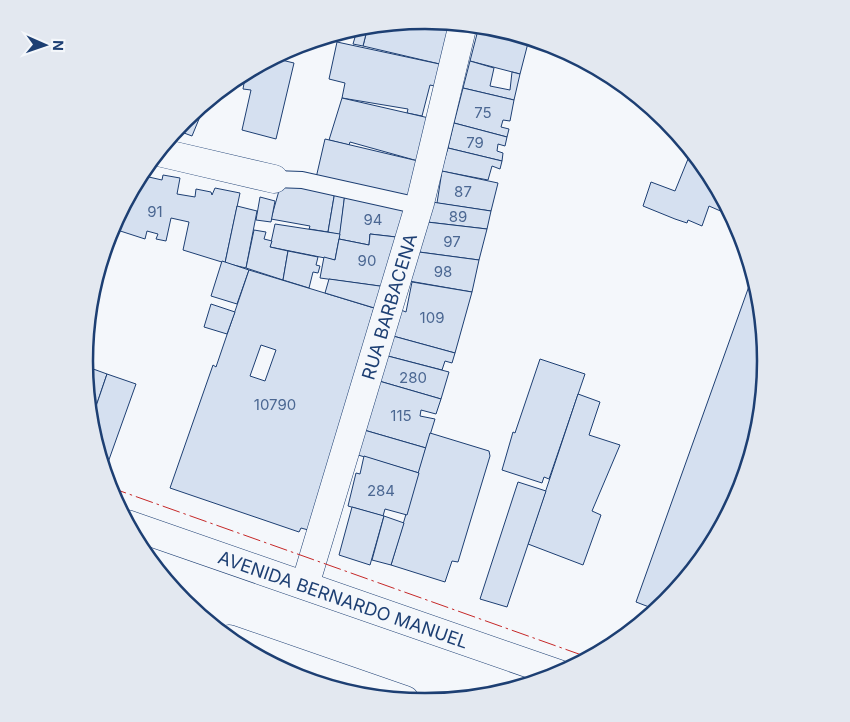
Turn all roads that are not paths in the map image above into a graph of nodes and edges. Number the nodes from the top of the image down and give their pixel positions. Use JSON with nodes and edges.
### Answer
{"nodes":[{"id":1,"x":461,"y":31,"type":"edge"},
{"id":2,"x":165,"y":154,"type":"edge"},
{"id":3,"x":274,"y":178,"type":"joint"},
{"id":4,"x":418,"y":206,"type":"junction"},
{"id":5,"x":137,"y":528,"type":"edge"},
{"id":6,"x":305,"y":585,"type":"junction"},
{"id":7,"x":547,"y":670,"type":"edge"}],
"edges":[{"from":1,"to":4,"type":"street","name":"RUA BARBACENA"},
{"from":2,"to":3,"type":"street"},
{"from":3,"to":4,"type":"lane"},
{"from":4,"to":6,"type":"street","name":"RUA BARBACENA"},
{"from":5,"to":6,"type":"street","name":"AVENIDA BERNARDO MANUEL"},
{"from":6,"to":7,"type":"street","name":"AVENIDA BERNARDO MANUEL"}]}
